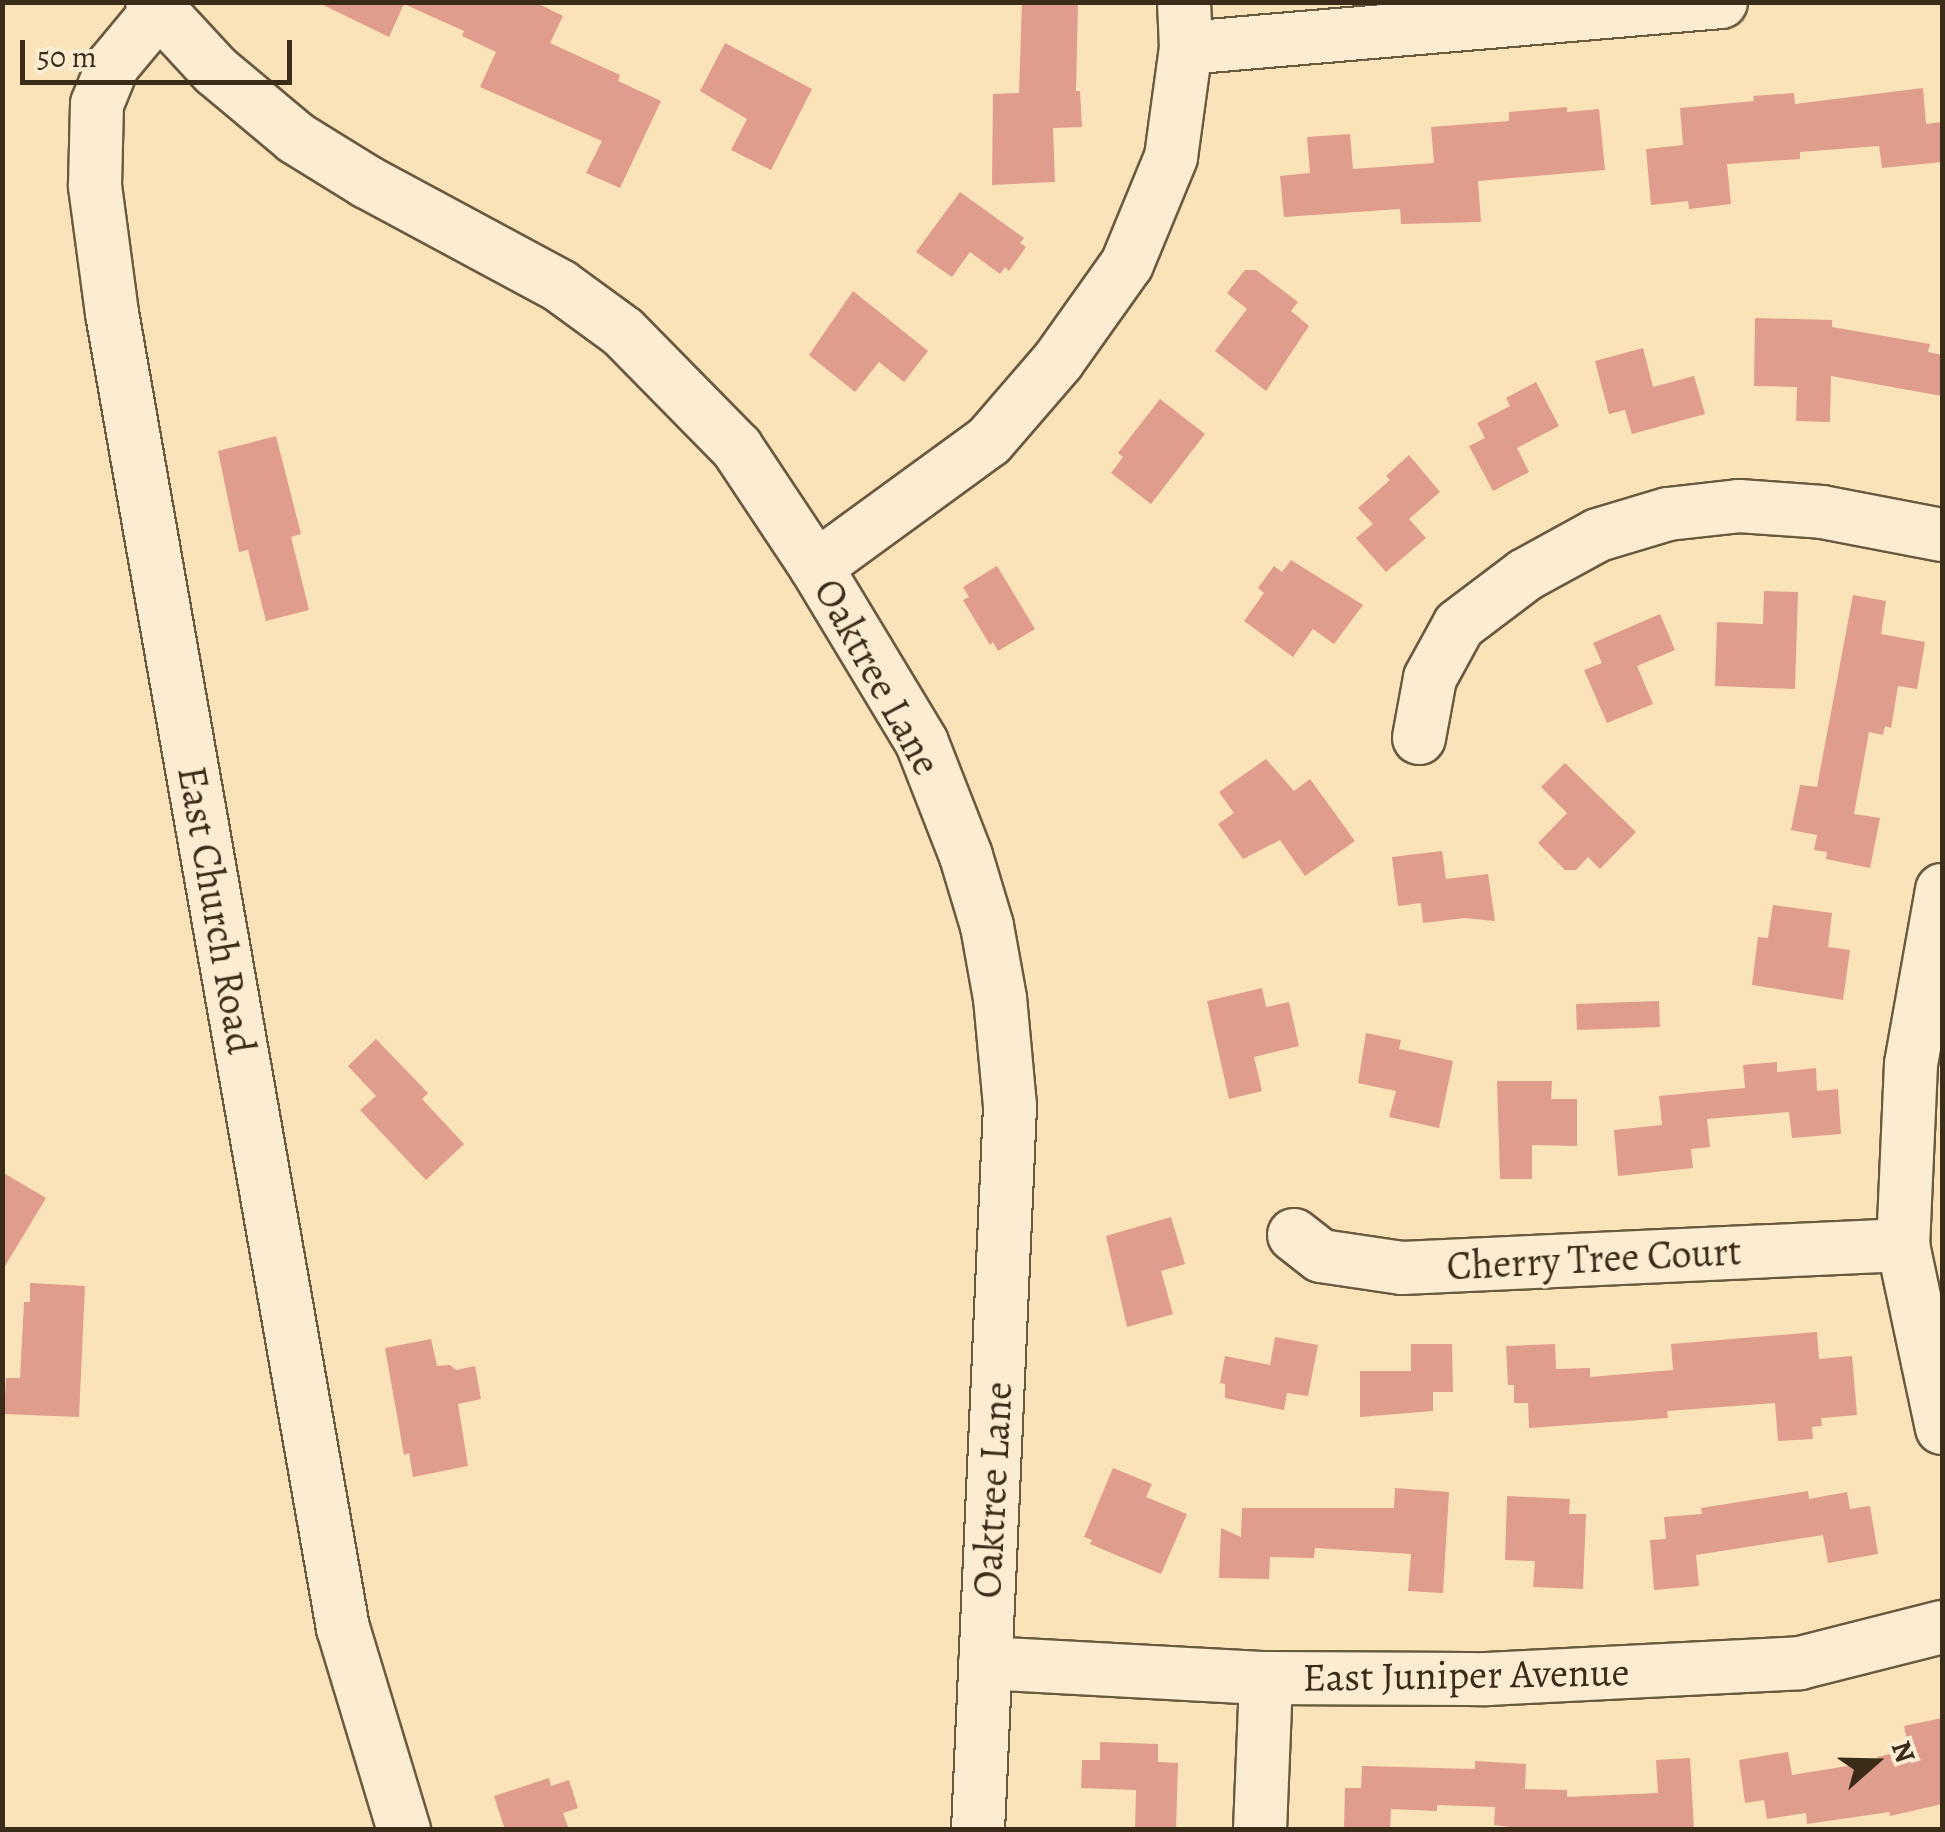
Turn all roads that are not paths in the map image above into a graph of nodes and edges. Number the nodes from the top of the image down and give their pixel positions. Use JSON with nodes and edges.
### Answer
{"nodes":[{"id":1,"x":1721,"y":2,"type":"edge"},
{"id":2,"x":155,"y":7,"type":"edge"},
{"id":3,"x":1185,"y":25,"type":"edge"},
{"id":4,"x":1942,"y":535,"type":"edge"},
{"id":5,"x":816,"y":567,"type":"junction"},
{"id":6,"x":1419,"y":738,"type":"dead end"},
{"id":7,"x":1942,"y":890,"type":"edge"},
{"id":8,"x":1294,"y":1235,"type":"dead end"},
{"id":9,"x":1903,"y":1244,"type":"junction"},
{"id":10,"x":1942,"y":1428,"type":"edge"},
{"id":11,"x":1942,"y":1627,"type":"edge"},
{"id":12,"x":985,"y":1663,"type":"junction"},
{"id":13,"x":1266,"y":1678,"type":"junction"},
{"id":14,"x":404,"y":1830,"type":"edge"},
{"id":15,"x":978,"y":1830,"type":"edge"},
{"id":16,"x":1260,"y":1830,"type":"edge"}],
"edges":[{"from":1,"to":3,"type":"street"},
{"from":2,"to":5,"type":"street","name":"Oaktree Lane"},
{"from":2,"to":14,"type":"street","name":"East Church Road"},
{"from":3,"to":5,"type":"street"},
{"from":4,"to":6,"type":"street"},
{"from":5,"to":12,"type":"street","name":"Oaktree Lane"},
{"from":7,"to":9,"type":"street"},
{"from":8,"to":9,"type":"street","name":"Cherry Tree Court"},
{"from":9,"to":10,"type":"street"},
{"from":11,"to":13,"type":"street","name":"East Juniper Avenue"},
{"from":12,"to":13,"type":"street","name":"East Juniper Avenue"},
{"from":12,"to":15,"type":"street","name":"Oaktree Lane"},
{"from":13,"to":16,"type":"street"}]}
